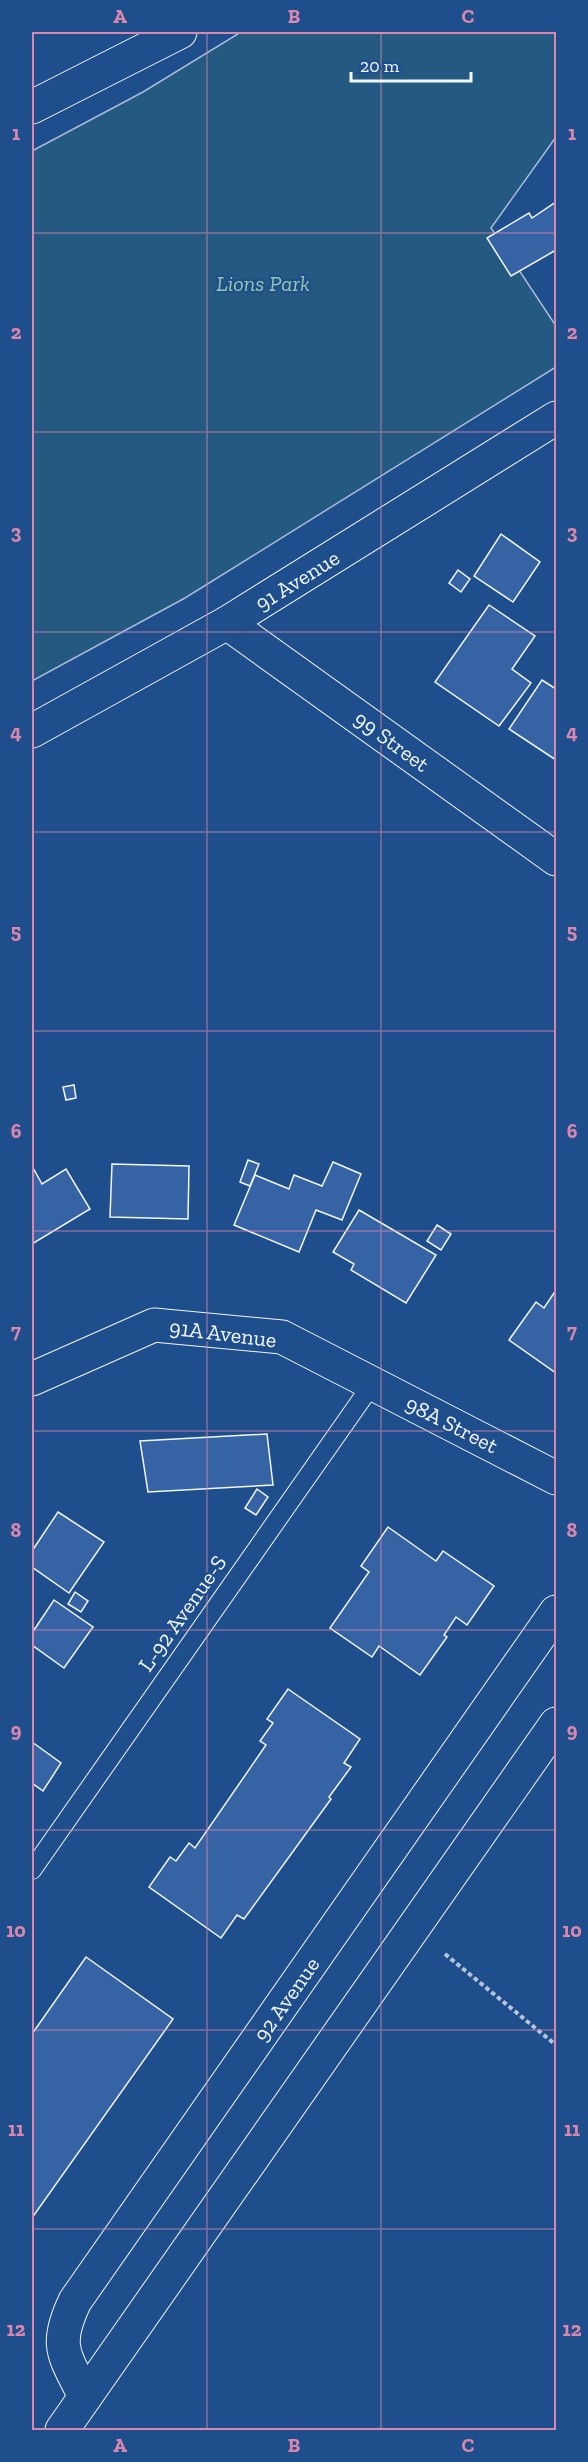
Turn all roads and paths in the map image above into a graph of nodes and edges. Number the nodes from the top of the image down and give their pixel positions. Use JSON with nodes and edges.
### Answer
{"nodes":[{"id":1,"x":180,"y":32,"type":"edge"},
{"id":2,"x":32,"y":107,"type":"edge"},
{"id":3,"x":556,"y":418,"type":"edge"},
{"id":4,"x":227,"y":623,"type":"junction"},
{"id":5,"x":32,"y":731,"type":"edge"},
{"id":6,"x":556,"y":859,"type":"edge"},
{"id":7,"x":360,"y":1376,"type":"junction"},
{"id":8,"x":32,"y":1379,"type":"edge"},
{"id":9,"x":556,"y":1478,"type":"edge"},
{"id":10,"x":556,"y":1612,"type":"edge"},
{"id":11,"x":556,"y":1724,"type":"edge"},
{"id":12,"x":32,"y":1870,"type":"edge"},
{"id":13,"x":445,"y":1954,"type":"dead end"},
{"id":14,"x":556,"y":2045,"type":"edge"},
{"id":15,"x":85,"y":2397,"type":"junction"},
{"id":16,"x":62,"y":2430,"type":"edge"}],
"edges":[{"from":1,"to":2,"type":"street"},
{"from":3,"to":4,"type":"street","name":"91 Avenue"},
{"from":4,"to":5,"type":"street","name":"91 Avenue"},
{"from":4,"to":6,"type":"street","name":"99 Street"},
{"from":7,"to":8,"type":"street","name":"91A Avenue"},
{"from":7,"to":9,"type":"street","name":"98A Street"},
{"from":7,"to":12,"type":"lane","name":"L-92 Avenue-S"},
{"from":10,"to":15,"type":"street","name":"92 Avenue"},
{"from":11,"to":15,"type":"street"},
{"from":13,"to":14,"type":"path"},
{"from":15,"to":16,"type":"street"}]}
